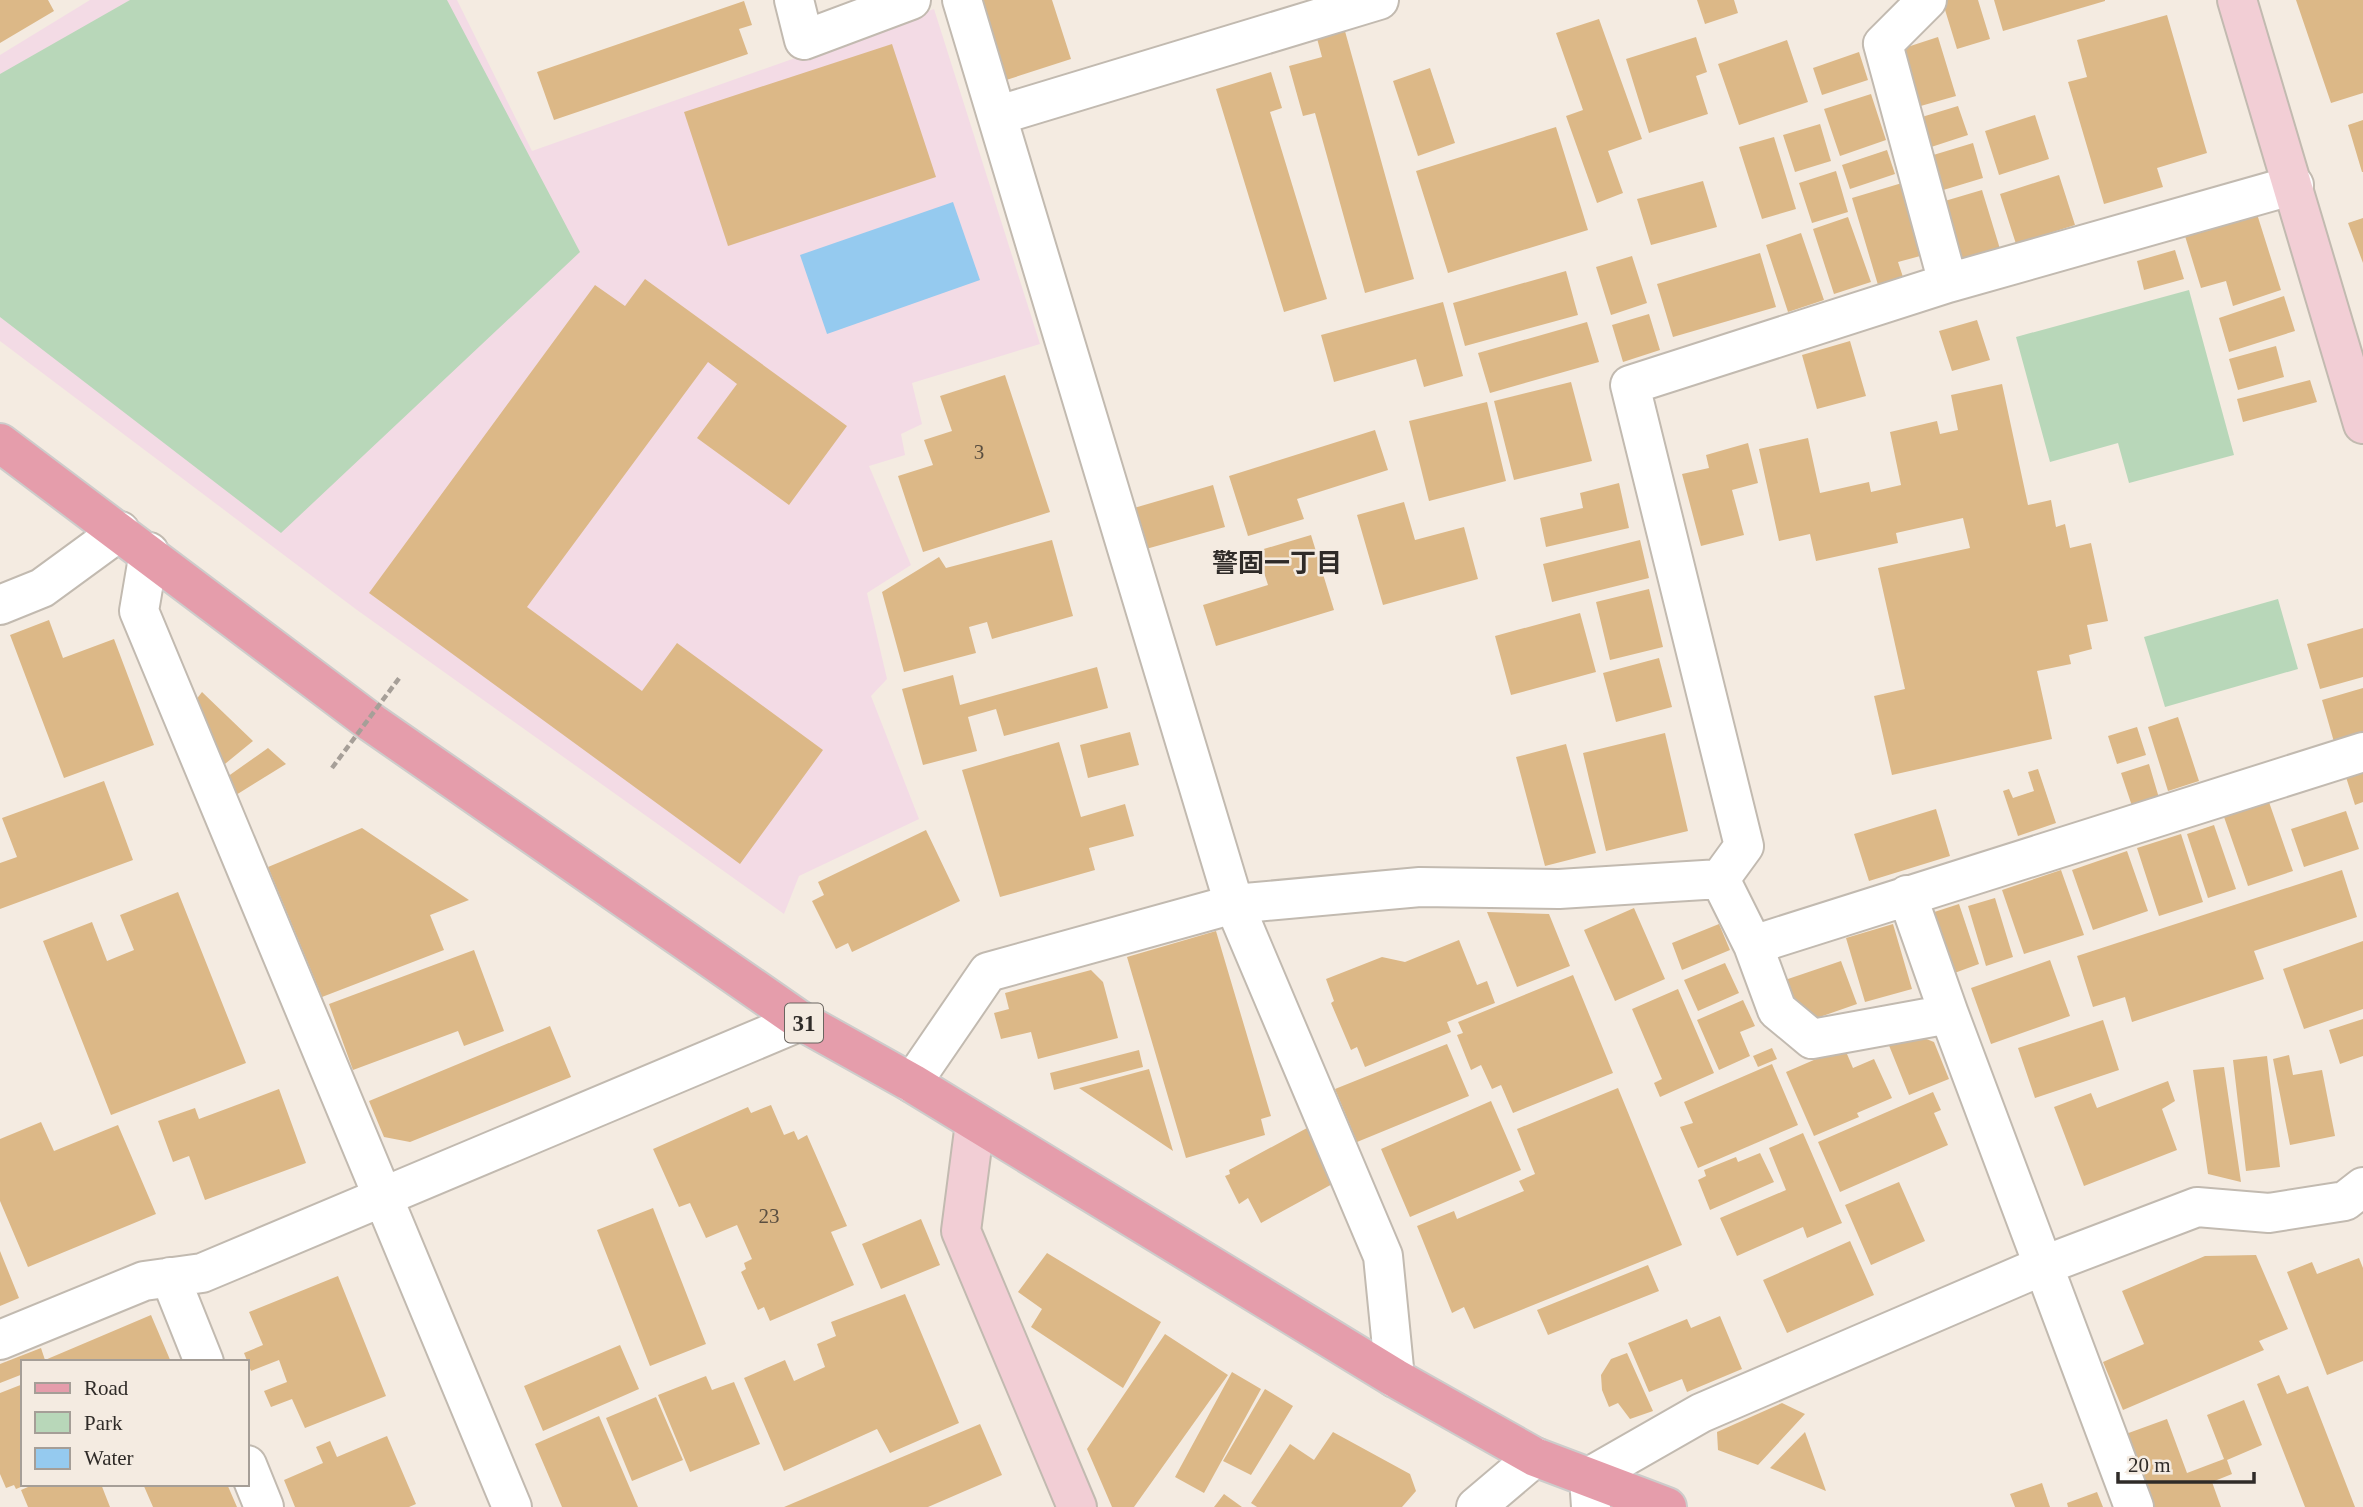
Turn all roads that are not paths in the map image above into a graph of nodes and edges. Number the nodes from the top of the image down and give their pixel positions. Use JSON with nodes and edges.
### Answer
{"nodes":[{"id":1,"x":794,"y":0,"type":"edge"},
{"id":2,"x":911,"y":0,"type":"edge"},
{"id":3,"x":962,"y":0,"type":"edge"},
{"id":4,"x":1379,"y":0,"type":"edge"},
{"id":5,"x":1927,"y":0,"type":"edge"},
{"id":6,"x":2237,"y":0,"type":"edge"},
{"id":7,"x":999,"y":115,"type":"junction"},
{"id":8,"x":2294,"y":185,"type":"junction"},
{"id":9,"x":1948,"y":283,"type":"junction"},
{"id":10,"x":2363,"y":424,"type":"edge"},
{"id":11,"x":0,"y":443,"type":"edge"},
{"id":12,"x":134,"y":542,"type":"junction"},
{"id":13,"x":0,"y":605,"type":"edge"},
{"id":14,"x":2363,"y":752,"type":"edge"},
{"id":15,"x":1720,"y":879,"type":"junction"},
{"id":16,"x":1907,"y":895,"type":"junction"},
{"id":17,"x":1234,"y":904,"type":"junction"},
{"id":18,"x":1753,"y":945,"type":"junction"},
{"id":19,"x":1949,"y":1014,"type":"junction"},
{"id":20,"x":801,"y":1021,"type":"junction"},
{"id":21,"x":912,"y":1083,"type":"junction"},
{"id":22,"x":975,"y":1123,"type":"junction"},
{"id":23,"x":2363,"y":1187,"type":"edge"},
{"id":24,"x":382,"y":1199,"type":"junction"},
{"id":25,"x":2042,"y":1266,"type":"junction"},
{"id":26,"x":170,"y":1277,"type":"junction"},
{"id":27,"x":0,"y":1340,"type":"edge"},
{"id":28,"x":203,"y":1360,"type":"edge"},
{"id":29,"x":1395,"y":1378,"type":"junction"},
{"id":30,"x":1535,"y":1457,"type":"junction"},
{"id":31,"x":248,"y":1467,"type":"edge"},
{"id":32,"x":1590,"y":1492,"type":"edge"},
{"id":33,"x":264,"y":1507,"type":"edge"},
{"id":34,"x":512,"y":1507,"type":"edge"},
{"id":35,"x":1077,"y":1507,"type":"edge"},
{"id":36,"x":1476,"y":1507,"type":"edge"},
{"id":37,"x":1667,"y":1507,"type":"edge"},
{"id":38,"x":2134,"y":1507,"type":"edge"}],
"edges":[{"from":1,"to":2,"type":"street"},
{"from":3,"to":7,"type":"street"},
{"from":4,"to":7,"type":"street"},
{"from":5,"to":9,"type":"street"},
{"from":6,"to":8,"type":"street"},
{"from":7,"to":17,"type":"street"},
{"from":8,"to":9,"type":"street"},
{"from":8,"to":10,"type":"street"},
{"from":9,"to":15,"type":"street"},
{"from":11,"to":12,"type":"main road","number":"31"},
{"from":12,"to":13,"type":"street"},
{"from":12,"to":20,"type":"main road","number":"31"},
{"from":12,"to":24,"type":"street"},
{"from":14,"to":16,"type":"street"},
{"from":15,"to":17,"type":"street"},
{"from":15,"to":18,"type":"street"},
{"from":16,"to":18,"type":"street"},
{"from":16,"to":19,"type":"street"},
{"from":17,"to":21,"type":"street"},
{"from":17,"to":29,"type":"street"},
{"from":18,"to":19,"type":"street"},
{"from":19,"to":25,"type":"street"},
{"from":20,"to":21,"type":"main road","number":"31"},
{"from":20,"to":24,"type":"street"},
{"from":21,"to":22,"type":"main road","number":"31"},
{"from":22,"to":29,"type":"main road","number":"31"},
{"from":22,"to":35,"type":"street"},
{"from":23,"to":25,"type":"street"},
{"from":24,"to":26,"type":"street"},
{"from":24,"to":34,"type":"street"},
{"from":25,"to":32,"type":"street"},
{"from":25,"to":38,"type":"street"},
{"from":26,"to":27,"type":"street"},
{"from":26,"to":28,"type":"street"},
{"from":29,"to":30,"type":"main road","number":"31"},
{"from":30,"to":32,"type":"main road","number":"31"},
{"from":30,"to":36,"type":"street"},
{"from":31,"to":33,"type":"street"},
{"from":32,"to":37,"type":"main road","number":"31"}]}
